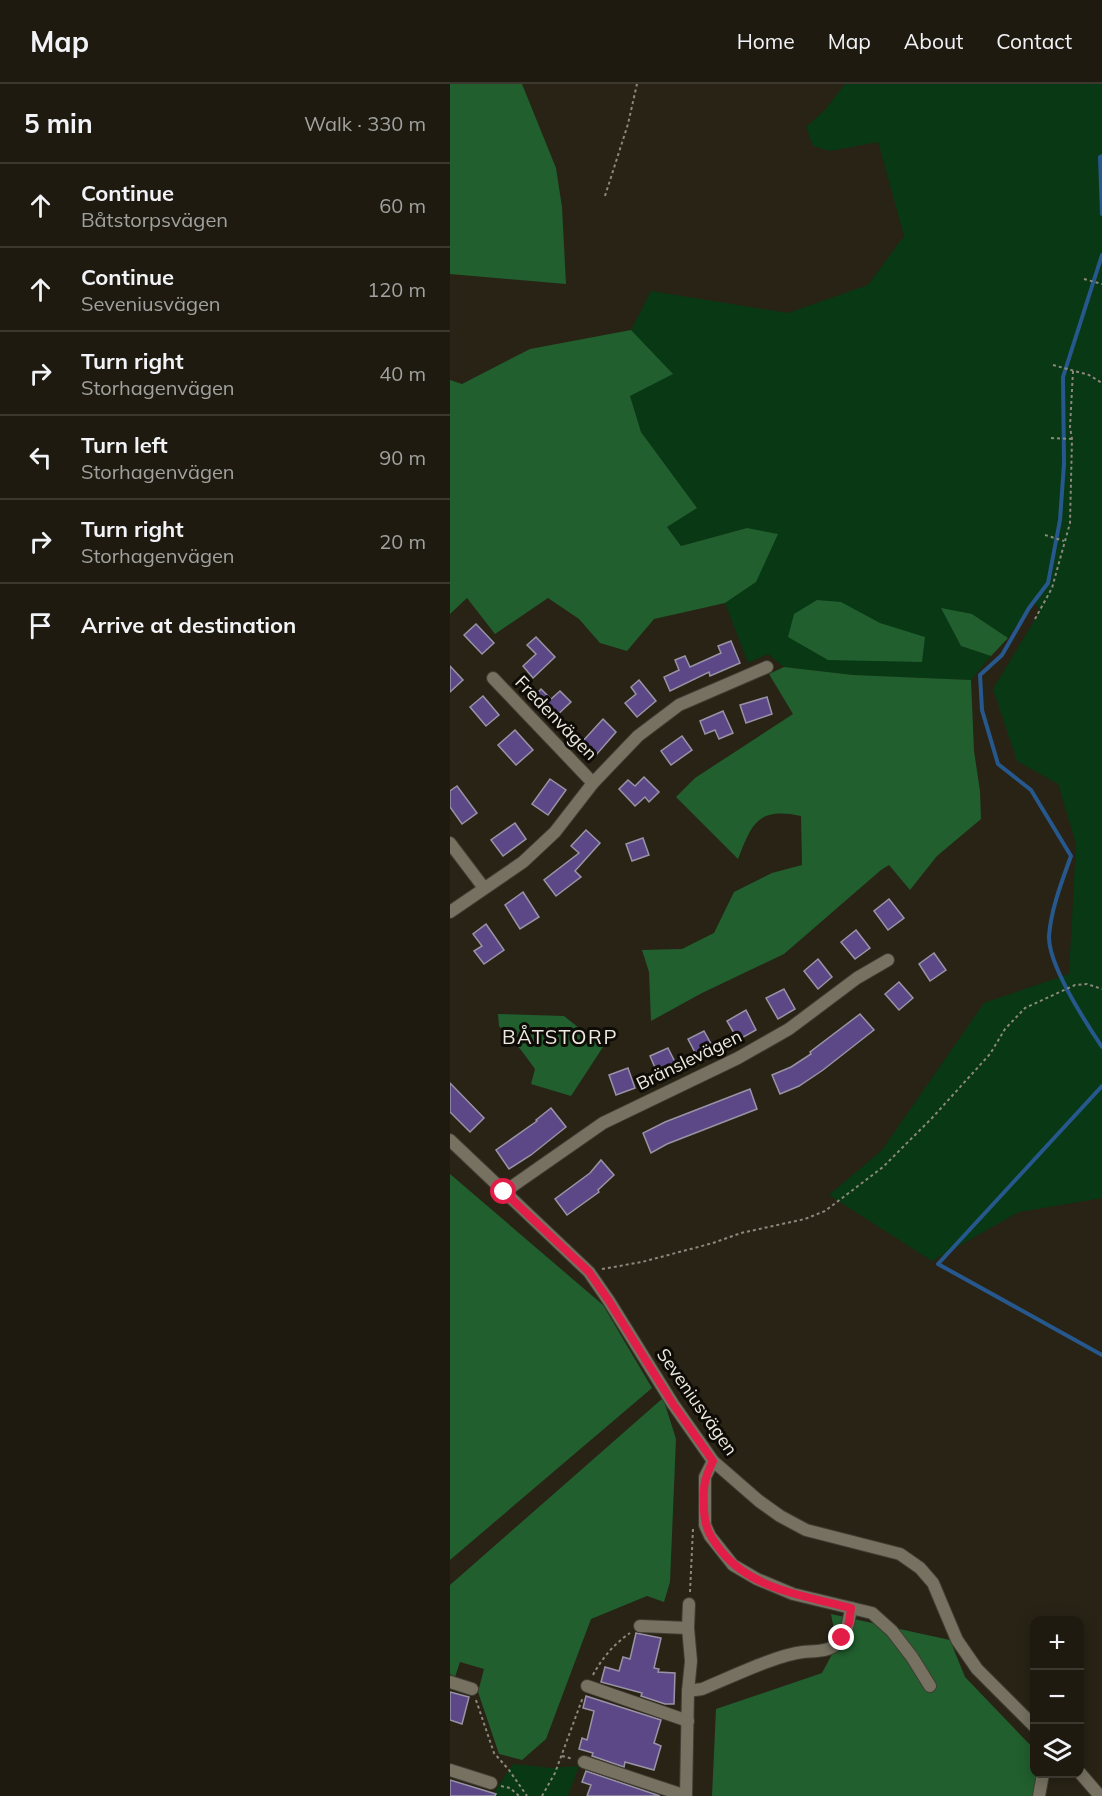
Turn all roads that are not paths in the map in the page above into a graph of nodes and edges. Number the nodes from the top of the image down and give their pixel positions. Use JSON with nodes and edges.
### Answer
{"nodes":[{"id":1,"x":767,"y":668,"type":"dead end"},
{"id":2,"x":493,"y":678,"type":"dead end"},
{"id":3,"x":593,"y":783,"type":"junction"},
{"id":4,"x":450,"y":843,"type":"edge"},
{"id":5,"x":484,"y":888,"type":"junction"},
{"id":6,"x":450,"y":912,"type":"edge"},
{"id":7,"x":888,"y":960,"type":"dead end"},
{"id":8,"x":450,"y":1140,"type":"edge"},
{"id":9,"x":504,"y":1192,"type":"junction"},
{"id":10,"x":713,"y":1461,"type":"junction"},
{"id":11,"x":689,"y":1604,"type":"dead end"},
{"id":12,"x":851,"y":1608,"type":"junction"},
{"id":13,"x":640,"y":1626,"type":"road end"},
{"id":14,"x":688,"y":1628,"type":"junction"},
{"id":15,"x":450,"y":1682,"type":"edge"},
{"id":16,"x":587,"y":1686,"type":"road end"},
{"id":17,"x":930,"y":1686,"type":"dead end"},
{"id":18,"x":472,"y":1689,"type":"road end"},
{"id":19,"x":688,"y":1691,"type":"junction"},
{"id":20,"x":688,"y":1721,"type":"junction"},
{"id":21,"x":1033,"y":1724,"type":"edge"},
{"id":22,"x":584,"y":1762,"type":"dead end"},
{"id":23,"x":450,"y":1770,"type":"edge"},
{"id":24,"x":1042,"y":1778,"type":"edge"},
{"id":25,"x":1084,"y":1778,"type":"edge"},
{"id":26,"x":491,"y":1783,"type":"road end"},
{"id":27,"x":686,"y":1796,"type":"edge"},
{"id":28,"x":1039,"y":1796,"type":"edge"},
{"id":29,"x":1100,"y":1796,"type":"edge"}],
"edges":[{"from":1,"to":3,"type":"street","name":"Fredenvägen"},
{"from":2,"to":3,"type":"street","name":"Fredenvägen"},
{"from":3,"to":5,"type":"street","name":"Fredenvägen"},
{"from":4,"to":5,"type":"street"},
{"from":5,"to":6,"type":"street","name":"Fredenvägen"},
{"from":7,"to":9,"type":"street","name":"Bränslevägen"},
{"from":8,"to":9,"type":"street","name":"Seveniusvägen"},
{"from":9,"to":10,"type":"street","name":"Seveniusvägen"},
{"from":10,"to":12,"type":"street"},
{"from":10,"to":21,"type":"street","name":"Seveniusvägen"},
{"from":11,"to":14,"type":"street"},
{"from":12,"to":17,"type":"street"},
{"from":12,"to":19,"type":"street"},
{"from":13,"to":14,"type":"street"},
{"from":14,"to":19,"type":"street"},
{"from":15,"to":18,"type":"street"},
{"from":16,"to":20,"type":"street"},
{"from":19,"to":20,"type":"street"},
{"from":20,"to":27,"type":"street"},
{"from":22,"to":27,"type":"street"},
{"from":23,"to":26,"type":"street"},
{"from":24,"to":28,"type":"street"},
{"from":25,"to":29,"type":"street"}]}
